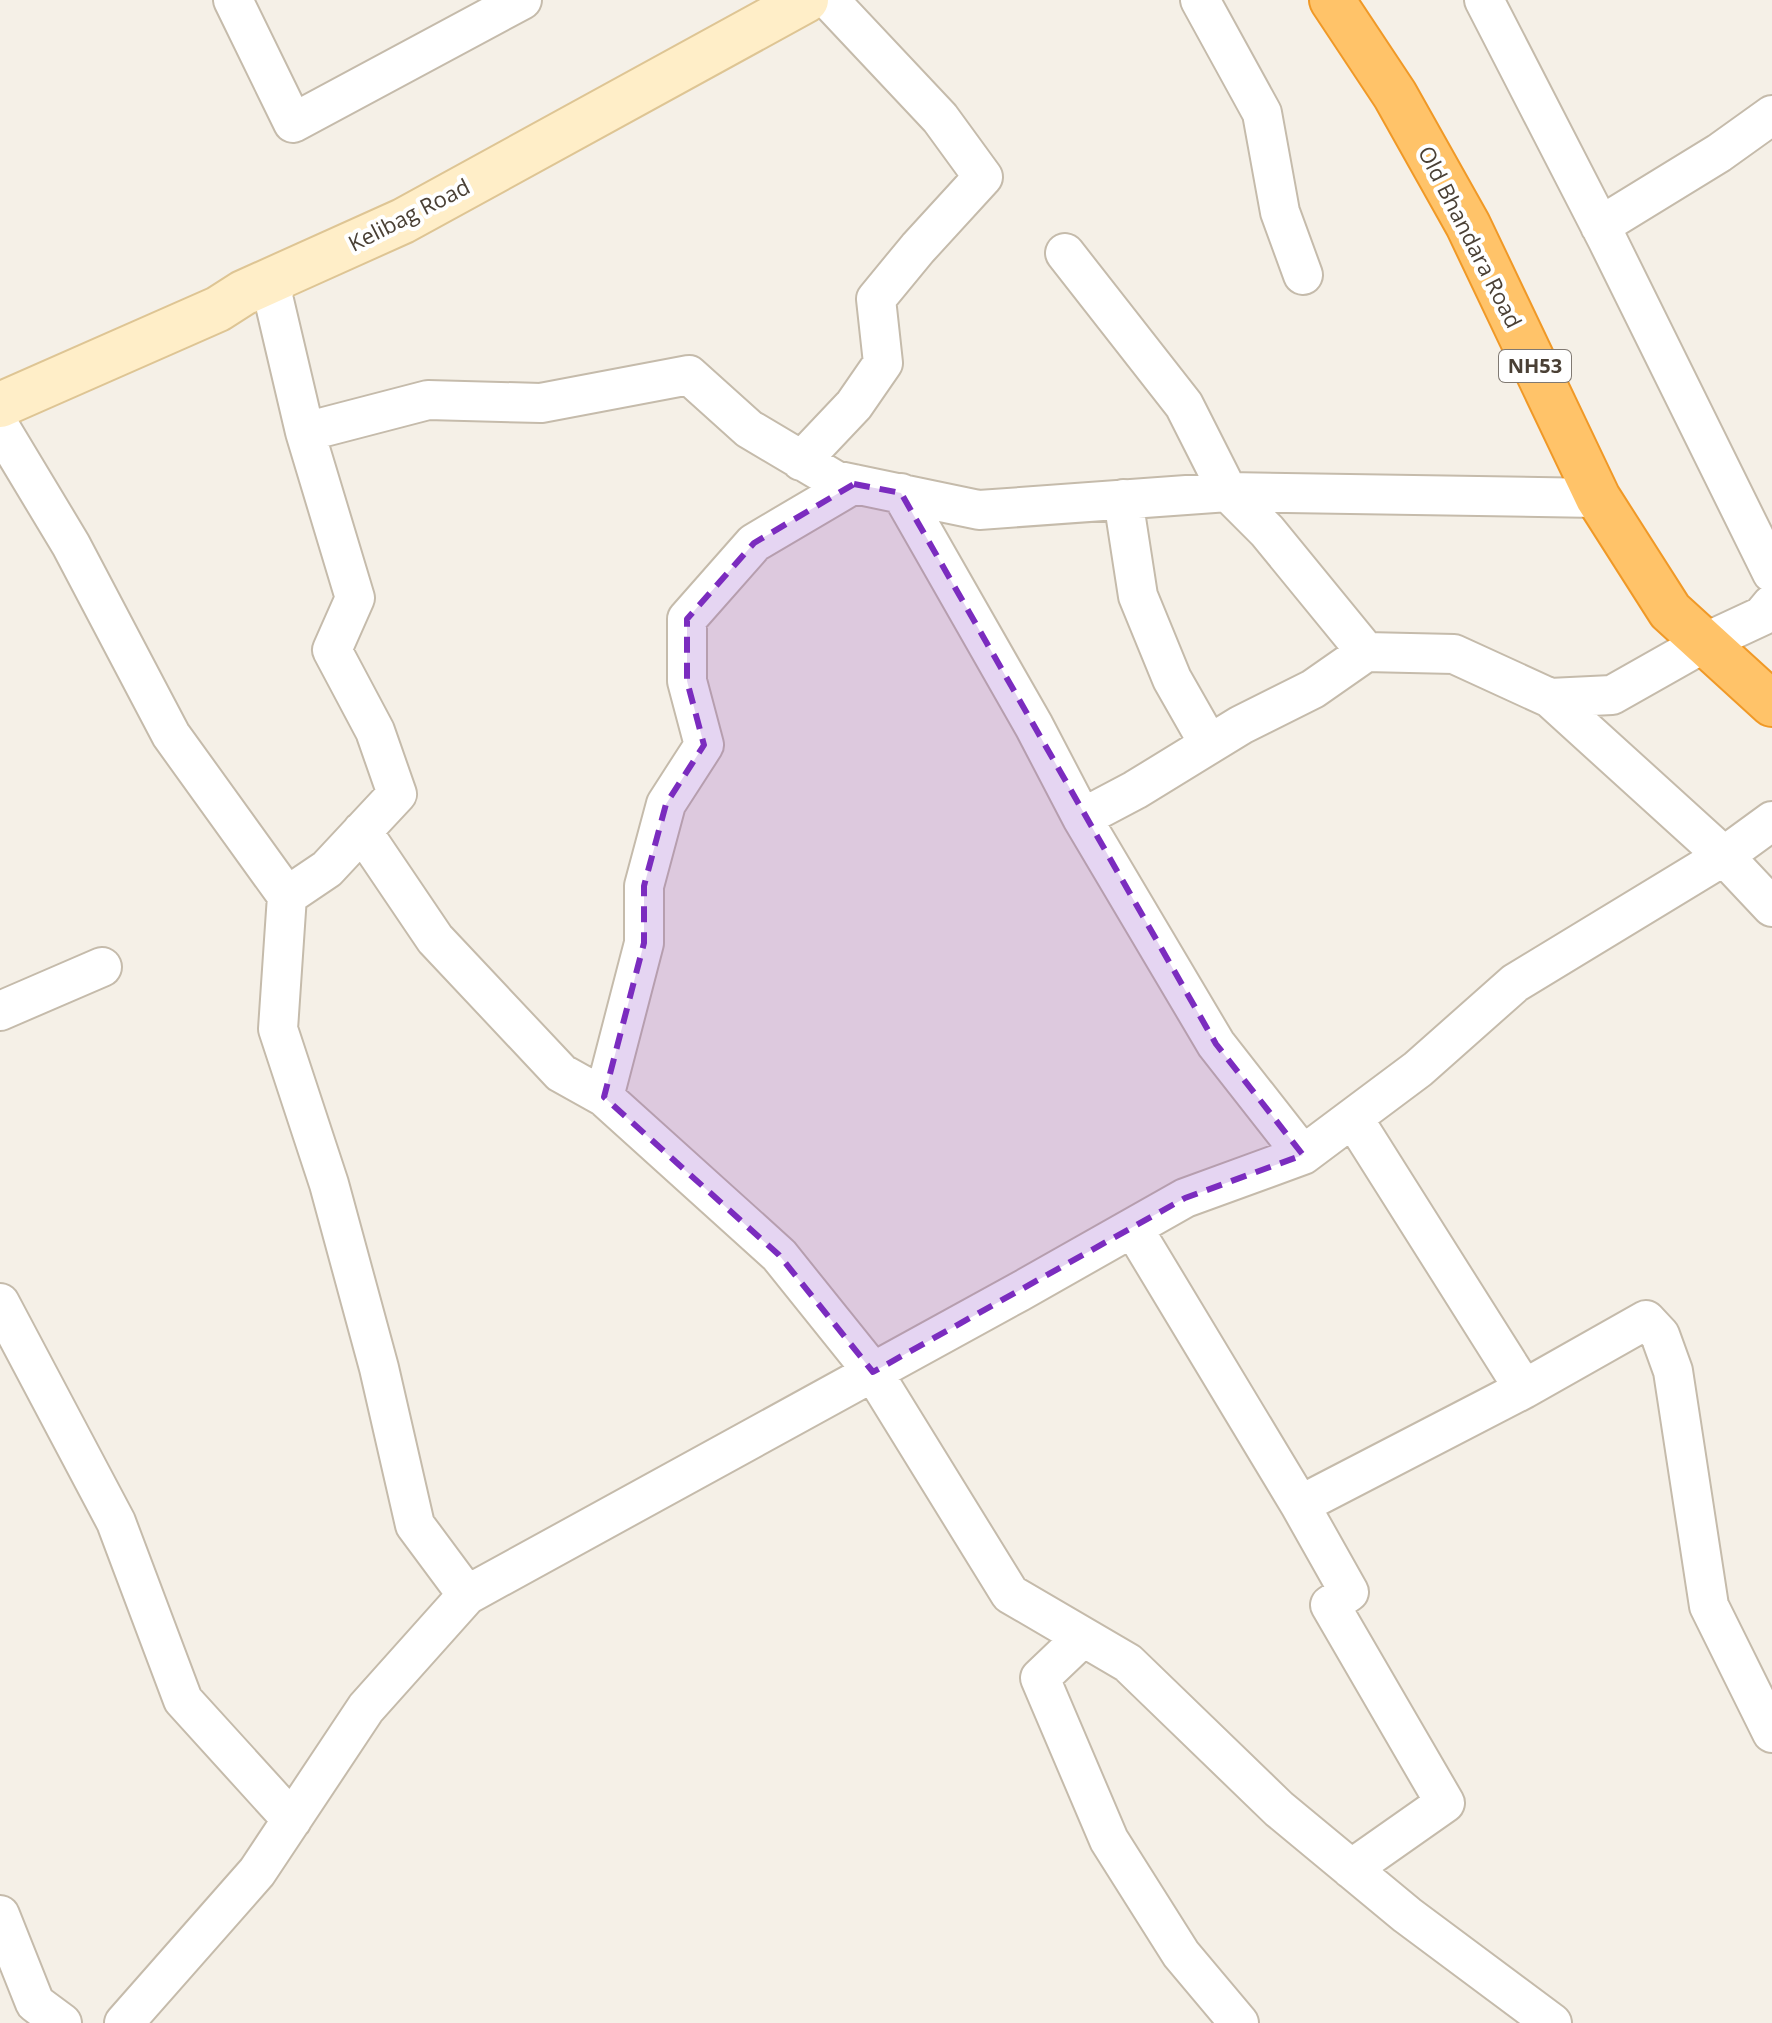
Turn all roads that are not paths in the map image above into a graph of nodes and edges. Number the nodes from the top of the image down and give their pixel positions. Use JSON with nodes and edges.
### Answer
{"nodes":[{"id":1,"x":233,"y":0,"type":"edge"},
{"id":2,"x":522,"y":0,"type":"edge"},
{"id":3,"x":806,"y":0,"type":"edge"},
{"id":4,"x":829,"y":0,"type":"edge"},
{"id":5,"x":1200,"y":0,"type":"edge"},
{"id":6,"x":1332,"y":0,"type":"edge"},
{"id":7,"x":1484,"y":0,"type":"edge"},
{"id":8,"x":471,"y":13,"type":"edge"},
{"id":9,"x":1772,"y":115,"type":"edge"},
{"id":10,"x":1600,"y":226,"type":"junction"},
{"id":11,"x":1065,"y":253,"type":"dead end"},
{"id":12,"x":1303,"y":275,"type":"dead end"},
{"id":13,"x":277,"y":279,"type":"junction"},
{"id":14,"x":0,"y":405,"type":"edge"},
{"id":15,"x":0,"y":427,"type":"edge"},
{"id":16,"x":305,"y":432,"type":"junction"},
{"id":17,"x":801,"y":461,"type":"junction"},
{"id":18,"x":854,"y":484,"type":"junction"},
{"id":19,"x":1228,"y":492,"type":"junction"},
{"id":20,"x":901,"y":493,"type":"junction"},
{"id":21,"x":1598,"y":498,"type":"junction"},
{"id":22,"x":1123,"y":499,"type":"junction"},
{"id":23,"x":1772,"y":573,"type":"edge"},
{"id":24,"x":1772,"y":604,"type":"edge"},
{"id":25,"x":1704,"y":643,"type":"junction"},
{"id":26,"x":1366,"y":652,"type":"junction"},
{"id":27,"x":1550,"y":698,"type":"junction"},
{"id":28,"x":1772,"y":704,"type":"edge"},
{"id":29,"x":1209,"y":744,"type":"junction"},
{"id":30,"x":1082,"y":818,"type":"junction"},
{"id":31,"x":1772,"y":821,"type":"edge"},
{"id":32,"x":362,"y":831,"type":"junction"},
{"id":33,"x":1724,"y":856,"type":"junction"},
{"id":34,"x":287,"y":896,"type":"junction"},
{"id":35,"x":1772,"y":907,"type":"edge"},
{"id":36,"x":102,"y":967,"type":"dead end"},
{"id":37,"x":0,"y":1011,"type":"edge"},
{"id":38,"x":604,"y":1097,"type":"junction"},
{"id":39,"x":1353,"y":1118,"type":"junction"},
{"id":40,"x":1303,"y":1155,"type":"junction"},
{"id":41,"x":1133,"y":1228,"type":"junction"},
{"id":42,"x":0,"y":1303,"type":"edge"},
{"id":43,"x":873,"y":1372,"type":"junction"},
{"id":44,"x":1524,"y":1389,"type":"junction"},
{"id":45,"x":1300,"y":1505,"type":"junction"},
{"id":46,"x":467,"y":1595,"type":"junction"},
{"id":47,"x":1083,"y":1637,"type":"junction"},
{"id":48,"x":1772,"y":1733,"type":"edge"},
{"id":49,"x":292,"y":1820,"type":"junction"},
{"id":50,"x":1351,"y":1869,"type":"junction"},
{"id":51,"x":0,"y":1915,"type":"edge"},
{"id":52,"x":62,"y":2023,"type":"edge"},
{"id":53,"x":124,"y":2023,"type":"edge"},
{"id":54,"x":1239,"y":2023,"type":"edge"},
{"id":55,"x":1552,"y":2023,"type":"edge"}],
"edges":[{"from":1,"to":8,"type":"street"},
{"from":2,"to":8,"type":"street"},
{"from":3,"to":13,"type":"street","name":"Kelibag Road"},
{"from":4,"to":17,"type":"street"},
{"from":5,"to":12,"type":"street"},
{"from":6,"to":21,"type":"highway","name":"Old Bhandara Road","number":"NH53"},
{"from":7,"to":10,"type":"street"},
{"from":9,"to":10,"type":"street"},
{"from":10,"to":23,"type":"street"},
{"from":11,"to":19,"type":"street"},
{"from":13,"to":14,"type":"street","name":"Kelibag Road"},
{"from":13,"to":16,"type":"street"},
{"from":15,"to":34,"type":"street"},
{"from":16,"to":17,"type":"street"},
{"from":16,"to":32,"type":"street"},
{"from":17,"to":18,"type":"street"},
{"from":18,"to":20,"type":"street"},
{"from":18,"to":38,"type":"street"},
{"from":19,"to":21,"type":"street"},
{"from":19,"to":22,"type":"street"},
{"from":19,"to":26,"type":"street"},
{"from":20,"to":22,"type":"street"},
{"from":20,"to":30,"type":"street"},
{"from":21,"to":25,"type":"highway","name":"Old Bhandara Road","number":"NH53"},
{"from":22,"to":29,"type":"street"},
{"from":24,"to":25,"type":"street"},
{"from":25,"to":27,"type":"street"},
{"from":25,"to":28,"type":"highway","name":"Old Bhandara Road","number":"NH53"},
{"from":26,"to":27,"type":"street"},
{"from":26,"to":29,"type":"street"},
{"from":27,"to":33,"type":"street"},
{"from":29,"to":30,"type":"street"},
{"from":30,"to":40,"type":"street"},
{"from":31,"to":33,"type":"street"},
{"from":32,"to":34,"type":"street"},
{"from":32,"to":38,"type":"street"},
{"from":33,"to":35,"type":"street"},
{"from":33,"to":39,"type":"street"},
{"from":34,"to":46,"type":"street"},
{"from":36,"to":37,"type":"street"},
{"from":38,"to":43,"type":"street"},
{"from":39,"to":40,"type":"street"},
{"from":39,"to":44,"type":"street"},
{"from":40,"to":41,"type":"street"},
{"from":41,"to":43,"type":"street"},
{"from":41,"to":45,"type":"street"},
{"from":42,"to":49,"type":"street"},
{"from":43,"to":46,"type":"street"},
{"from":43,"to":47,"type":"street"},
{"from":44,"to":45,"type":"street"},
{"from":44,"to":48,"type":"street"},
{"from":45,"to":50,"type":"street"},
{"from":46,"to":49,"type":"street"},
{"from":47,"to":50,"type":"street"},
{"from":47,"to":54,"type":"street"},
{"from":49,"to":53,"type":"street"},
{"from":50,"to":55,"type":"street"},
{"from":51,"to":52,"type":"street"}]}
